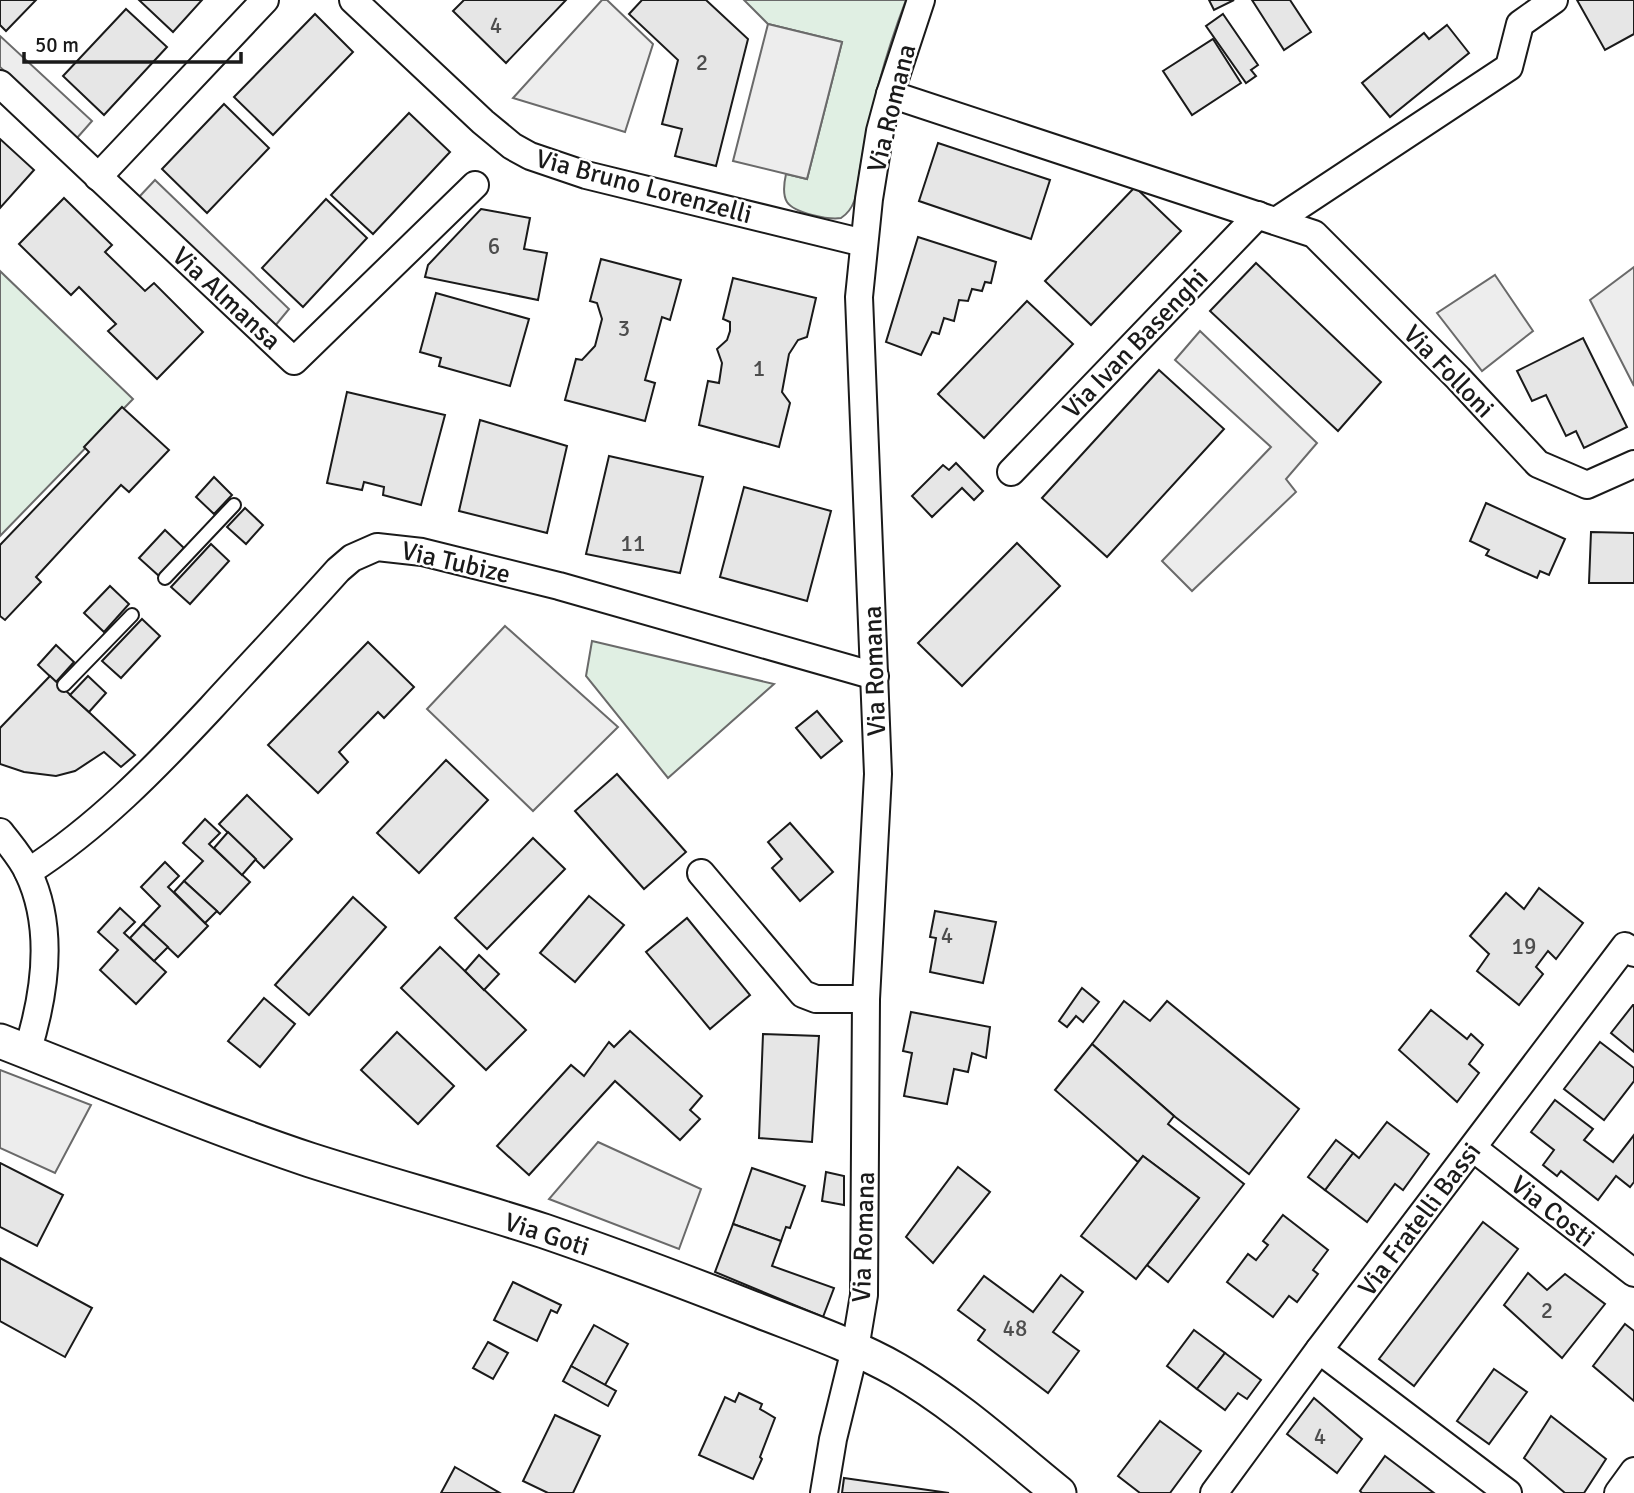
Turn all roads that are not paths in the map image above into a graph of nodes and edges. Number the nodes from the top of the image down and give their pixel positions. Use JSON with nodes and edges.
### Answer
{"nodes":[{"id":1,"x":265,"y":0,"type":"edge"},
{"id":2,"x":353,"y":0,"type":"edge"},
{"id":3,"x":921,"y":0,"type":"edge"},
{"id":4,"x":1554,"y":0,"type":"edge"},
{"id":5,"x":0,"y":84,"type":"edge"},
{"id":6,"x":890,"y":94,"type":"junction"},
{"id":7,"x":98,"y":177,"type":"junction"},
{"id":8,"x":475,"y":185,"type":"dead end"},
{"id":9,"x":1267,"y":218,"type":"junction"},
{"id":10,"x":864,"y":243,"type":"junction"},
{"id":11,"x":1634,"y":464,"type":"edge"},
{"id":12,"x":1011,"y":472,"type":"dead end"},
{"id":13,"x":234,"y":505,"type":"dead end"},
{"id":14,"x":164,"y":579,"type":"dead end"},
{"id":15,"x":132,"y":615,"type":"dead end"},
{"id":16,"x":875,"y":676,"type":"junction"},
{"id":17,"x":64,"y":685,"type":"dead end"},
{"id":18,"x":0,"y":832,"type":"edge"},
{"id":19,"x":28,"y":872,"type":"junction"},
{"id":20,"x":701,"y":873,"type":"dead end"},
{"id":21,"x":1630,"y":949,"type":"edge"},
{"id":22,"x":866,"y":999,"type":"junction"},
{"id":23,"x":13,"y":1047,"type":"edge"},
{"id":24,"x":1473,"y":1148,"type":"junction"},
{"id":25,"x":1634,"y":1273,"type":"edge"},
{"id":26,"x":855,"y":1349,"type":"junction"},
{"id":27,"x":1319,"y":1350,"type":"junction"},
{"id":28,"x":1634,"y":1471,"type":"edge"},
{"id":29,"x":824,"y":1493,"type":"edge"},
{"id":30,"x":1059,"y":1493,"type":"edge"},
{"id":31,"x":1214,"y":1493,"type":"edge"},
{"id":32,"x":1508,"y":1493,"type":"edge"},
{"id":33,"x":1618,"y":1493,"type":"edge"}],
"edges":[{"from":1,"to":7,"type":"street"},
{"from":2,"to":10,"type":"street","name":"Via Bruno Lorenzelli"},
{"from":3,"to":6,"type":"street","name":"Via Romana"},
{"from":4,"to":9,"type":"street"},
{"from":5,"to":7,"type":"street","name":"Via Almansa"},
{"from":6,"to":9,"type":"street","name":"Via Folloni"},
{"from":6,"to":10,"type":"street","name":"Via Romana"},
{"from":7,"to":8,"type":"street","name":"Via Almansa"},
{"from":9,"to":11,"type":"street","name":"Via Folloni"},
{"from":9,"to":12,"type":"street","name":"Via Ivan Basenghi"},
{"from":10,"to":16,"type":"street","name":"Via Romana"},
{"from":13,"to":14,"type":"lane"},
{"from":15,"to":17,"type":"lane"},
{"from":16,"to":19,"type":"street","name":"Via Tubize"},
{"from":16,"to":22,"type":"street","name":"Via Romana"},
{"from":18,"to":19,"type":"street"},
{"from":19,"to":23,"type":"street"},
{"from":20,"to":22,"type":"street"},
{"from":21,"to":24,"type":"street","name":"Via Fratelli Bassi"},
{"from":22,"to":26,"type":"street","name":"Via Romana"},
{"from":23,"to":26,"type":"street","name":"Via Goti"},
{"from":24,"to":25,"type":"street","name":"Via Costi"},
{"from":24,"to":27,"type":"street","name":"Via Fratelli Bassi"},
{"from":26,"to":29,"type":"street","name":"Via Romana"},
{"from":26,"to":30,"type":"street","name":"Via Goti"},
{"from":27,"to":31,"type":"street","name":"Via Fratelli Bassi"},
{"from":27,"to":32,"type":"street"},
{"from":28,"to":33,"type":"street"}]}
